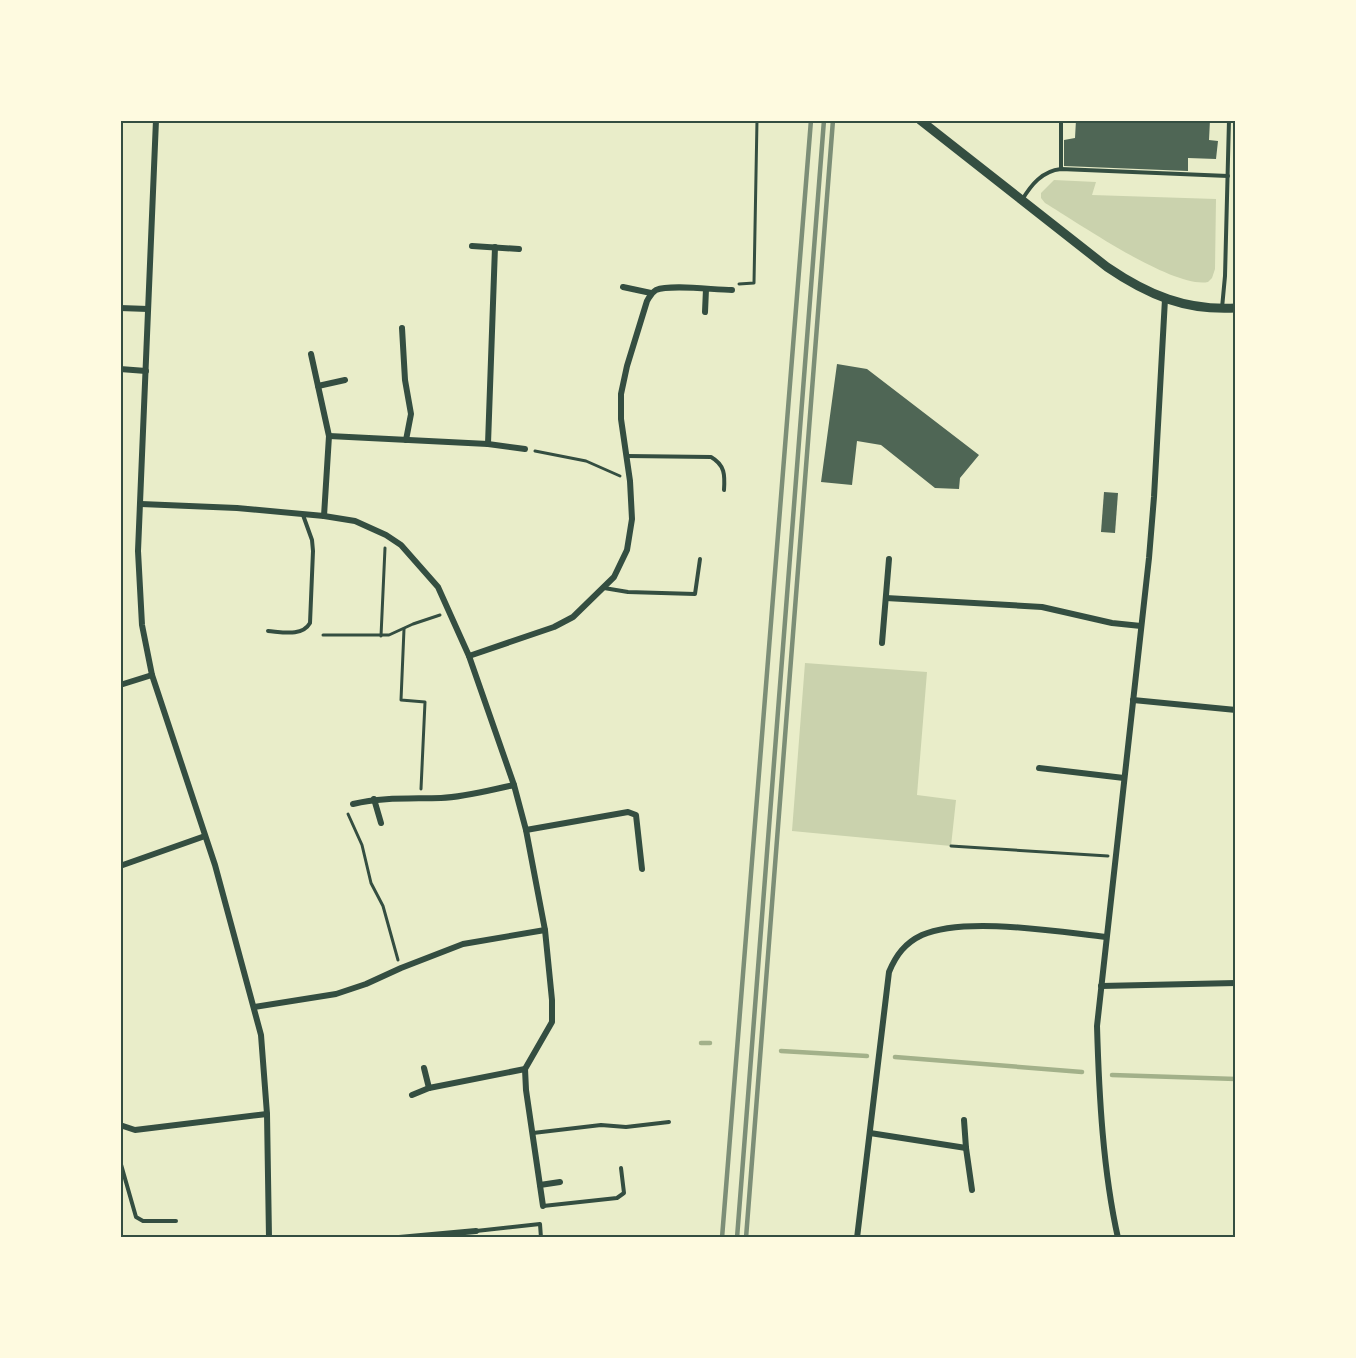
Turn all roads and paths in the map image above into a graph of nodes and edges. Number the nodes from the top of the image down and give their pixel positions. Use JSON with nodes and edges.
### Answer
{"nodes":[{"id":1,"x":156,"y":120,"type":"edge"},
{"id":2,"x":757,"y":120,"type":"edge"},
{"id":3,"x":920,"y":120,"type":"edge"},
{"id":4,"x":1061,"y":120,"type":"edge"},
{"id":5,"x":1229,"y":120,"type":"edge"},
{"id":6,"x":1061,"y":168,"type":"junction"},
{"id":7,"x":1227,"y":176,"type":"junction"},
{"id":8,"x":1021,"y":201,"type":"junction"},
{"id":9,"x":472,"y":246,"type":"dead end"},
{"id":10,"x":495,"y":247,"type":"junction"},
{"id":11,"x":519,"y":249,"type":"dead end"},
{"id":12,"x":623,"y":286,"type":"dead end"},
{"id":13,"x":706,"y":289,"type":"junction"},
{"id":14,"x":732,"y":290,"type":"joint"},
{"id":15,"x":651,"y":293,"type":"junction"},
{"id":16,"x":1165,"y":299,"type":"junction"},
{"id":17,"x":120,"y":308,"type":"edge"},
{"id":18,"x":1236,"y":308,"type":"edge"},
{"id":19,"x":148,"y":309,"type":"junction"},
{"id":20,"x":1222,"y":309,"type":"junction"},
{"id":21,"x":705,"y":312,"type":"dead end"},
{"id":22,"x":402,"y":328,"type":"dead end"},
{"id":23,"x":311,"y":354,"type":"dead end"},
{"id":24,"x":120,"y":369,"type":"edge"},
{"id":25,"x":146,"y":371,"type":"junction"},
{"id":26,"x":345,"y":380,"type":"dead end"},
{"id":27,"x":318,"y":386,"type":"junction"},
{"id":28,"x":329,"y":436,"type":"junction"},
{"id":29,"x":406,"y":440,"type":"junction"},
{"id":30,"x":488,"y":444,"type":"junction"},
{"id":31,"x":525,"y":449,"type":"joint"},
{"id":32,"x":626,"y":456,"type":"junction"},
{"id":33,"x":630,"y":481,"type":"junction"},
{"id":34,"x":724,"y":490,"type":"dead end"},
{"id":35,"x":141,"y":504,"type":"junction"},
{"id":36,"x":303,"y":514,"type":"junction"},
{"id":37,"x":324,"y":516,"type":"junction"},
{"id":38,"x":386,"y":535,"type":"junction"},
{"id":39,"x":700,"y":559,"type":"dead end"},
{"id":40,"x":889,"y":559,"type":"dead end"},
{"id":41,"x":604,"y":588,"type":"junction"},
{"id":42,"x":886,"y":598,"type":"junction"},
{"id":43,"x":450,"y":612,"type":"junction"},
{"id":44,"x":1141,"y":626,"type":"junction"},
{"id":45,"x":404,"y":629,"type":"junction"},
{"id":46,"x":268,"y":631,"type":"dead end"},
{"id":47,"x":323,"y":635,"type":"dead end"},
{"id":48,"x":381,"y":636,"type":"junction"},
{"id":49,"x":882,"y":643,"type":"dead end"},
{"id":50,"x":469,"y":656,"type":"junction"},
{"id":51,"x":152,"y":675,"type":"junction"},
{"id":52,"x":120,"y":685,"type":"edge"},
{"id":53,"x":1133,"y":700,"type":"junction"},
{"id":54,"x":1236,"y":710,"type":"edge"},
{"id":55,"x":1039,"y":768,"type":"dead end"},
{"id":56,"x":1124,"y":778,"type":"junction"},
{"id":57,"x":514,"y":785,"type":"junction"},
{"id":58,"x":420,"y":797,"type":"junction"},
{"id":59,"x":374,"y":799,"type":"junction"},
{"id":60,"x":353,"y":804,"type":"joint"},
{"id":61,"x":381,"y":823,"type":"dead end"},
{"id":62,"x":526,"y":830,"type":"junction"},
{"id":63,"x":206,"y":836,"type":"junction"},
{"id":64,"x":951,"y":846,"type":"dead end"},
{"id":65,"x":1115,"y":857,"type":"junction"},
{"id":66,"x":120,"y":866,"type":"edge"},
{"id":67,"x":642,"y":869,"type":"dead end"},
{"id":68,"x":545,"y":930,"type":"junction"},
{"id":69,"x":1106,"y":937,"type":"junction"},
{"id":70,"x":400,"y":968,"type":"junction"},
{"id":71,"x":1236,"y":983,"type":"edge"},
{"id":72,"x":1101,"y":986,"type":"junction"},
{"id":73,"x":254,"y":1007,"type":"junction"},
{"id":74,"x":424,"y":1068,"type":"dead end"},
{"id":75,"x":525,"y":1069,"type":"junction"},
{"id":76,"x":429,"y":1088,"type":"junction"},
{"id":77,"x":412,"y":1095,"type":"dead end"},
{"id":78,"x":267,"y":1114,"type":"junction"},
{"id":79,"x":964,"y":1120,"type":"dead end"},
{"id":80,"x":669,"y":1122,"type":"dead end"},
{"id":81,"x":120,"y":1125,"type":"edge"},
{"id":82,"x":532,"y":1133,"type":"junction"},
{"id":83,"x":870,"y":1133,"type":"junction"},
{"id":84,"x":966,"y":1148,"type":"junction"},
{"id":85,"x":120,"y":1161,"type":"edge"},
{"id":86,"x":621,"y":1168,"type":"dead end"},
{"id":87,"x":560,"y":1182,"type":"dead end"},
{"id":88,"x":540,"y":1185,"type":"junction"},
{"id":89,"x":972,"y":1190,"type":"dead end"},
{"id":90,"x":543,"y":1206,"type":"joint"},
{"id":91,"x":176,"y":1221,"type":"dead end"},
{"id":92,"x":476,"y":1231,"type":"joint"},
{"id":93,"x":457,"y":1236,"type":"edge"},
{"id":94,"x":269,"y":1238,"type":"edge"},
{"id":95,"x":399,"y":1238,"type":"edge"},
{"id":96,"x":541,"y":1238,"type":"edge"},
{"id":97,"x":857,"y":1238,"type":"edge"},
{"id":98,"x":1118,"y":1238,"type":"edge"}],
"edges":[{"from":1,"to":19,"type":"street"},
{"from":2,"to":14,"type":"path"},
{"from":3,"to":8,"type":"street"},
{"from":4,"to":6,"type":"lane"},
{"from":5,"to":7,"type":"lane"},
{"from":6,"to":7,"type":"lane"},
{"from":6,"to":8,"type":"lane"},
{"from":7,"to":20,"type":"lane"},
{"from":8,"to":16,"type":"street"},
{"from":9,"to":10,"type":"street"},
{"from":10,"to":11,"type":"street"},
{"from":10,"to":30,"type":"street"},
{"from":12,"to":15,"type":"street"},
{"from":13,"to":14,"type":"street"},
{"from":13,"to":15,"type":"street"},
{"from":13,"to":21,"type":"street"},
{"from":15,"to":32,"type":"street"},
{"from":16,"to":20,"type":"street"},
{"from":16,"to":44,"type":"street"},
{"from":17,"to":19,"type":"street"},
{"from":18,"to":20,"type":"street"},
{"from":19,"to":25,"type":"street"},
{"from":22,"to":29,"type":"street"},
{"from":23,"to":27,"type":"street"},
{"from":24,"to":25,"type":"street"},
{"from":25,"to":35,"type":"street"},
{"from":26,"to":27,"type":"street"},
{"from":27,"to":28,"type":"street"},
{"from":28,"to":29,"type":"street"},
{"from":28,"to":37,"type":"street"},
{"from":29,"to":30,"type":"street"},
{"from":30,"to":31,"type":"street"},
{"from":31,"to":33,"type":"path"},
{"from":32,"to":33,"type":"street"},
{"from":32,"to":34,"type":"lane"},
{"from":33,"to":41,"type":"street"},
{"from":35,"to":36,"type":"street"},
{"from":35,"to":51,"type":"street"},
{"from":36,"to":37,"type":"street"},
{"from":36,"to":46,"type":"lane"},
{"from":37,"to":38,"type":"street"},
{"from":38,"to":43,"type":"street"},
{"from":38,"to":48,"type":"path"},
{"from":39,"to":41,"type":"lane"},
{"from":40,"to":42,"type":"street"},
{"from":41,"to":50,"type":"street"},
{"from":42,"to":44,"type":"street"},
{"from":42,"to":49,"type":"street"},
{"from":43,"to":45,"type":"path"},
{"from":43,"to":50,"type":"street"},
{"from":44,"to":53,"type":"street"},
{"from":45,"to":48,"type":"path"},
{"from":45,"to":58,"type":"path"},
{"from":47,"to":48,"type":"path"},
{"from":50,"to":57,"type":"street"},
{"from":51,"to":52,"type":"street"},
{"from":51,"to":63,"type":"street"},
{"from":53,"to":54,"type":"street"},
{"from":53,"to":56,"type":"street"},
{"from":55,"to":56,"type":"street"},
{"from":56,"to":65,"type":"street"},
{"from":57,"to":58,"type":"street"},
{"from":57,"to":62,"type":"street"},
{"from":58,"to":59,"type":"street"},
{"from":59,"to":60,"type":"street"},
{"from":59,"to":61,"type":"street"},
{"from":60,"to":70,"type":"path"},
{"from":62,"to":67,"type":"street"},
{"from":62,"to":68,"type":"street"},
{"from":63,"to":66,"type":"street"},
{"from":63,"to":73,"type":"street"},
{"from":64,"to":65,"type":"path"},
{"from":65,"to":69,"type":"street"},
{"from":68,"to":70,"type":"street"},
{"from":68,"to":75,"type":"street"},
{"from":69,"to":72,"type":"street"},
{"from":69,"to":83,"type":"street"},
{"from":70,"to":73,"type":"street"},
{"from":71,"to":72,"type":"street"},
{"from":72,"to":98,"type":"street"},
{"from":73,"to":78,"type":"street"},
{"from":74,"to":76,"type":"street"},
{"from":75,"to":76,"type":"street"},
{"from":75,"to":82,"type":"street"},
{"from":76,"to":77,"type":"street"},
{"from":78,"to":81,"type":"street"},
{"from":78,"to":94,"type":"street"},
{"from":79,"to":84,"type":"street"},
{"from":80,"to":82,"type":"lane"},
{"from":82,"to":88,"type":"street"},
{"from":83,"to":84,"type":"street"},
{"from":83,"to":97,"type":"street"},
{"from":84,"to":89,"type":"street"},
{"from":85,"to":91,"type":"lane"},
{"from":86,"to":90,"type":"lane"},
{"from":87,"to":88,"type":"street"},
{"from":88,"to":90,"type":"street"},
{"from":92,"to":93,"type":"street"},
{"from":92,"to":96,"type":"lane"},
{"from":93,"to":95,"type":"street"}]}
